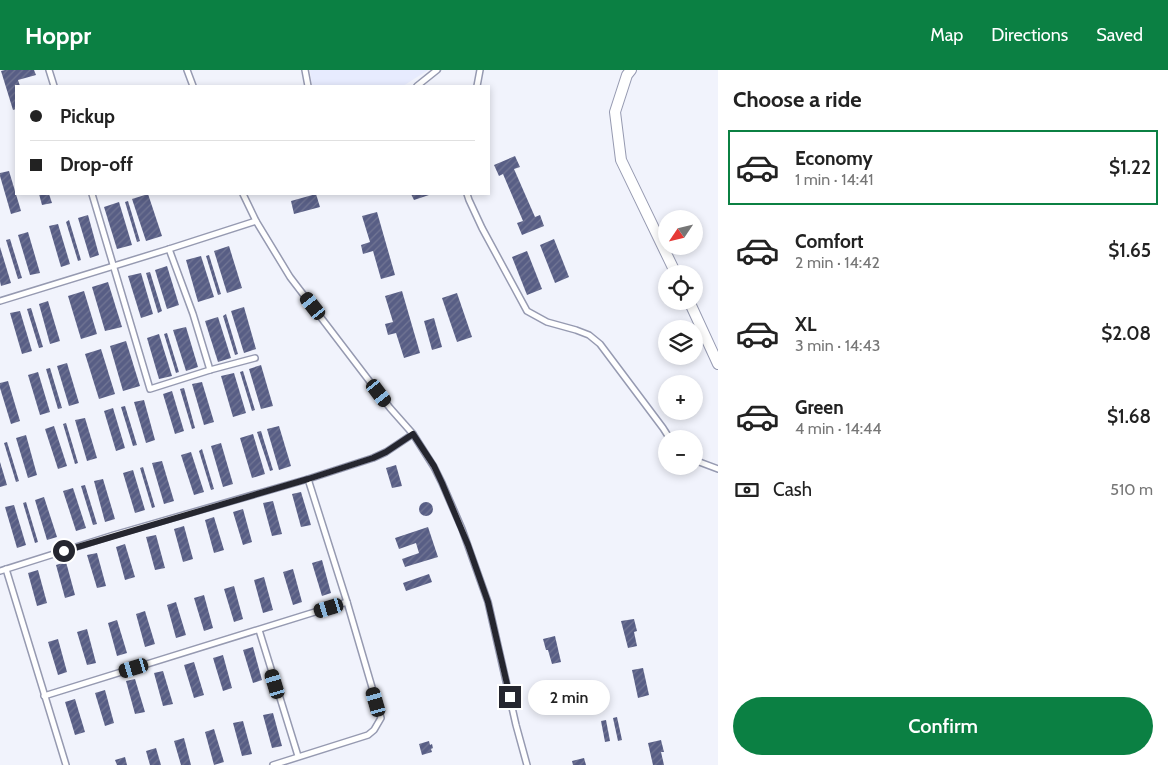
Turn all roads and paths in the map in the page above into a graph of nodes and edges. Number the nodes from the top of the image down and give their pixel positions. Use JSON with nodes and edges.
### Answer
{"nodes":[{"id":1,"x":49,"y":70,"type":"edge"},
{"id":2,"x":187,"y":70,"type":"edge"},
{"id":3,"x":305,"y":70,"type":"edge"},
{"id":4,"x":437,"y":70,"type":"edge"},
{"id":5,"x":480,"y":70,"type":"edge"},
{"id":6,"x":631,"y":70,"type":"edge"},
{"id":7,"x":54,"y":85,"type":"edge"},
{"id":8,"x":193,"y":85,"type":"edge"},
{"id":9,"x":308,"y":85,"type":"edge"},
{"id":10,"x":418,"y":85,"type":"edge"},
{"id":11,"x":477,"y":85,"type":"edge"},
{"id":12,"x":92,"y":195,"type":"edge"},
{"id":13,"x":243,"y":195,"type":"edge"},
{"id":14,"x":467,"y":195,"type":"edge"},
{"id":15,"x":256,"y":221,"type":"junction"},
{"id":16,"x":170,"y":249,"type":"junction"},
{"id":17,"x":672,"y":265,"type":"edge"},
{"id":18,"x":114,"y":266,"type":"junction"},
{"id":19,"x":0,"y":301,"type":"edge"},
{"id":20,"x":693,"y":310,"type":"edge"},
{"id":21,"x":255,"y":358,"type":"dead end"},
{"id":22,"x":718,"y":364,"type":"edge"},
{"id":23,"x":210,"y":370,"type":"junction"},
{"id":24,"x":664,"y":430,"type":"edge"},
{"id":25,"x":413,"y":434,"type":"junction"},
{"id":26,"x":703,"y":463,"type":"edge"},
{"id":27,"x":718,"y":469,"type":"edge"},
{"id":28,"x":308,"y":479,"type":"junction"},
{"id":29,"x":3,"y":570,"type":"edge"},
{"id":30,"x":347,"y":602,"type":"junction"},
{"id":31,"x":259,"y":630,"type":"junction"},
{"id":32,"x":44,"y":696,"type":"junction"},
{"id":33,"x":298,"y":756,"type":"junction"},
{"id":34,"x":66,"y":765,"type":"edge"},
{"id":35,"x":273,"y":765,"type":"edge"},
{"id":36,"x":527,"y":765,"type":"edge"}],
"edges":[{"from":1,"to":7,"type":"lane"},
{"from":2,"to":8,"type":"lane"},
{"from":3,"to":9,"type":"lane"},
{"from":4,"to":10,"type":"lane"},
{"from":5,"to":11,"type":"lane"},
{"from":6,"to":17,"type":"street"},
{"from":12,"to":18,"type":"lane"},
{"from":13,"to":15,"type":"lane"},
{"from":14,"to":24,"type":"lane"},
{"from":15,"to":16,"type":"lane"},
{"from":15,"to":25,"type":"lane"},
{"from":16,"to":18,"type":"lane"},
{"from":16,"to":23,"type":"lane"},
{"from":18,"to":19,"type":"lane"},
{"from":18,"to":23,"type":"lane"},
{"from":20,"to":22,"type":"street"},
{"from":21,"to":23,"type":"lane"},
{"from":25,"to":28,"type":"lane"},
{"from":25,"to":36,"type":"lane"},
{"from":26,"to":27,"type":"lane"},
{"from":28,"to":29,"type":"lane"},
{"from":28,"to":30,"type":"lane"},
{"from":29,"to":32,"type":"lane"},
{"from":30,"to":31,"type":"lane"},
{"from":30,"to":33,"type":"lane"},
{"from":31,"to":32,"type":"lane"},
{"from":31,"to":33,"type":"lane"},
{"from":32,"to":34,"type":"lane"},
{"from":33,"to":35,"type":"lane"}]}
